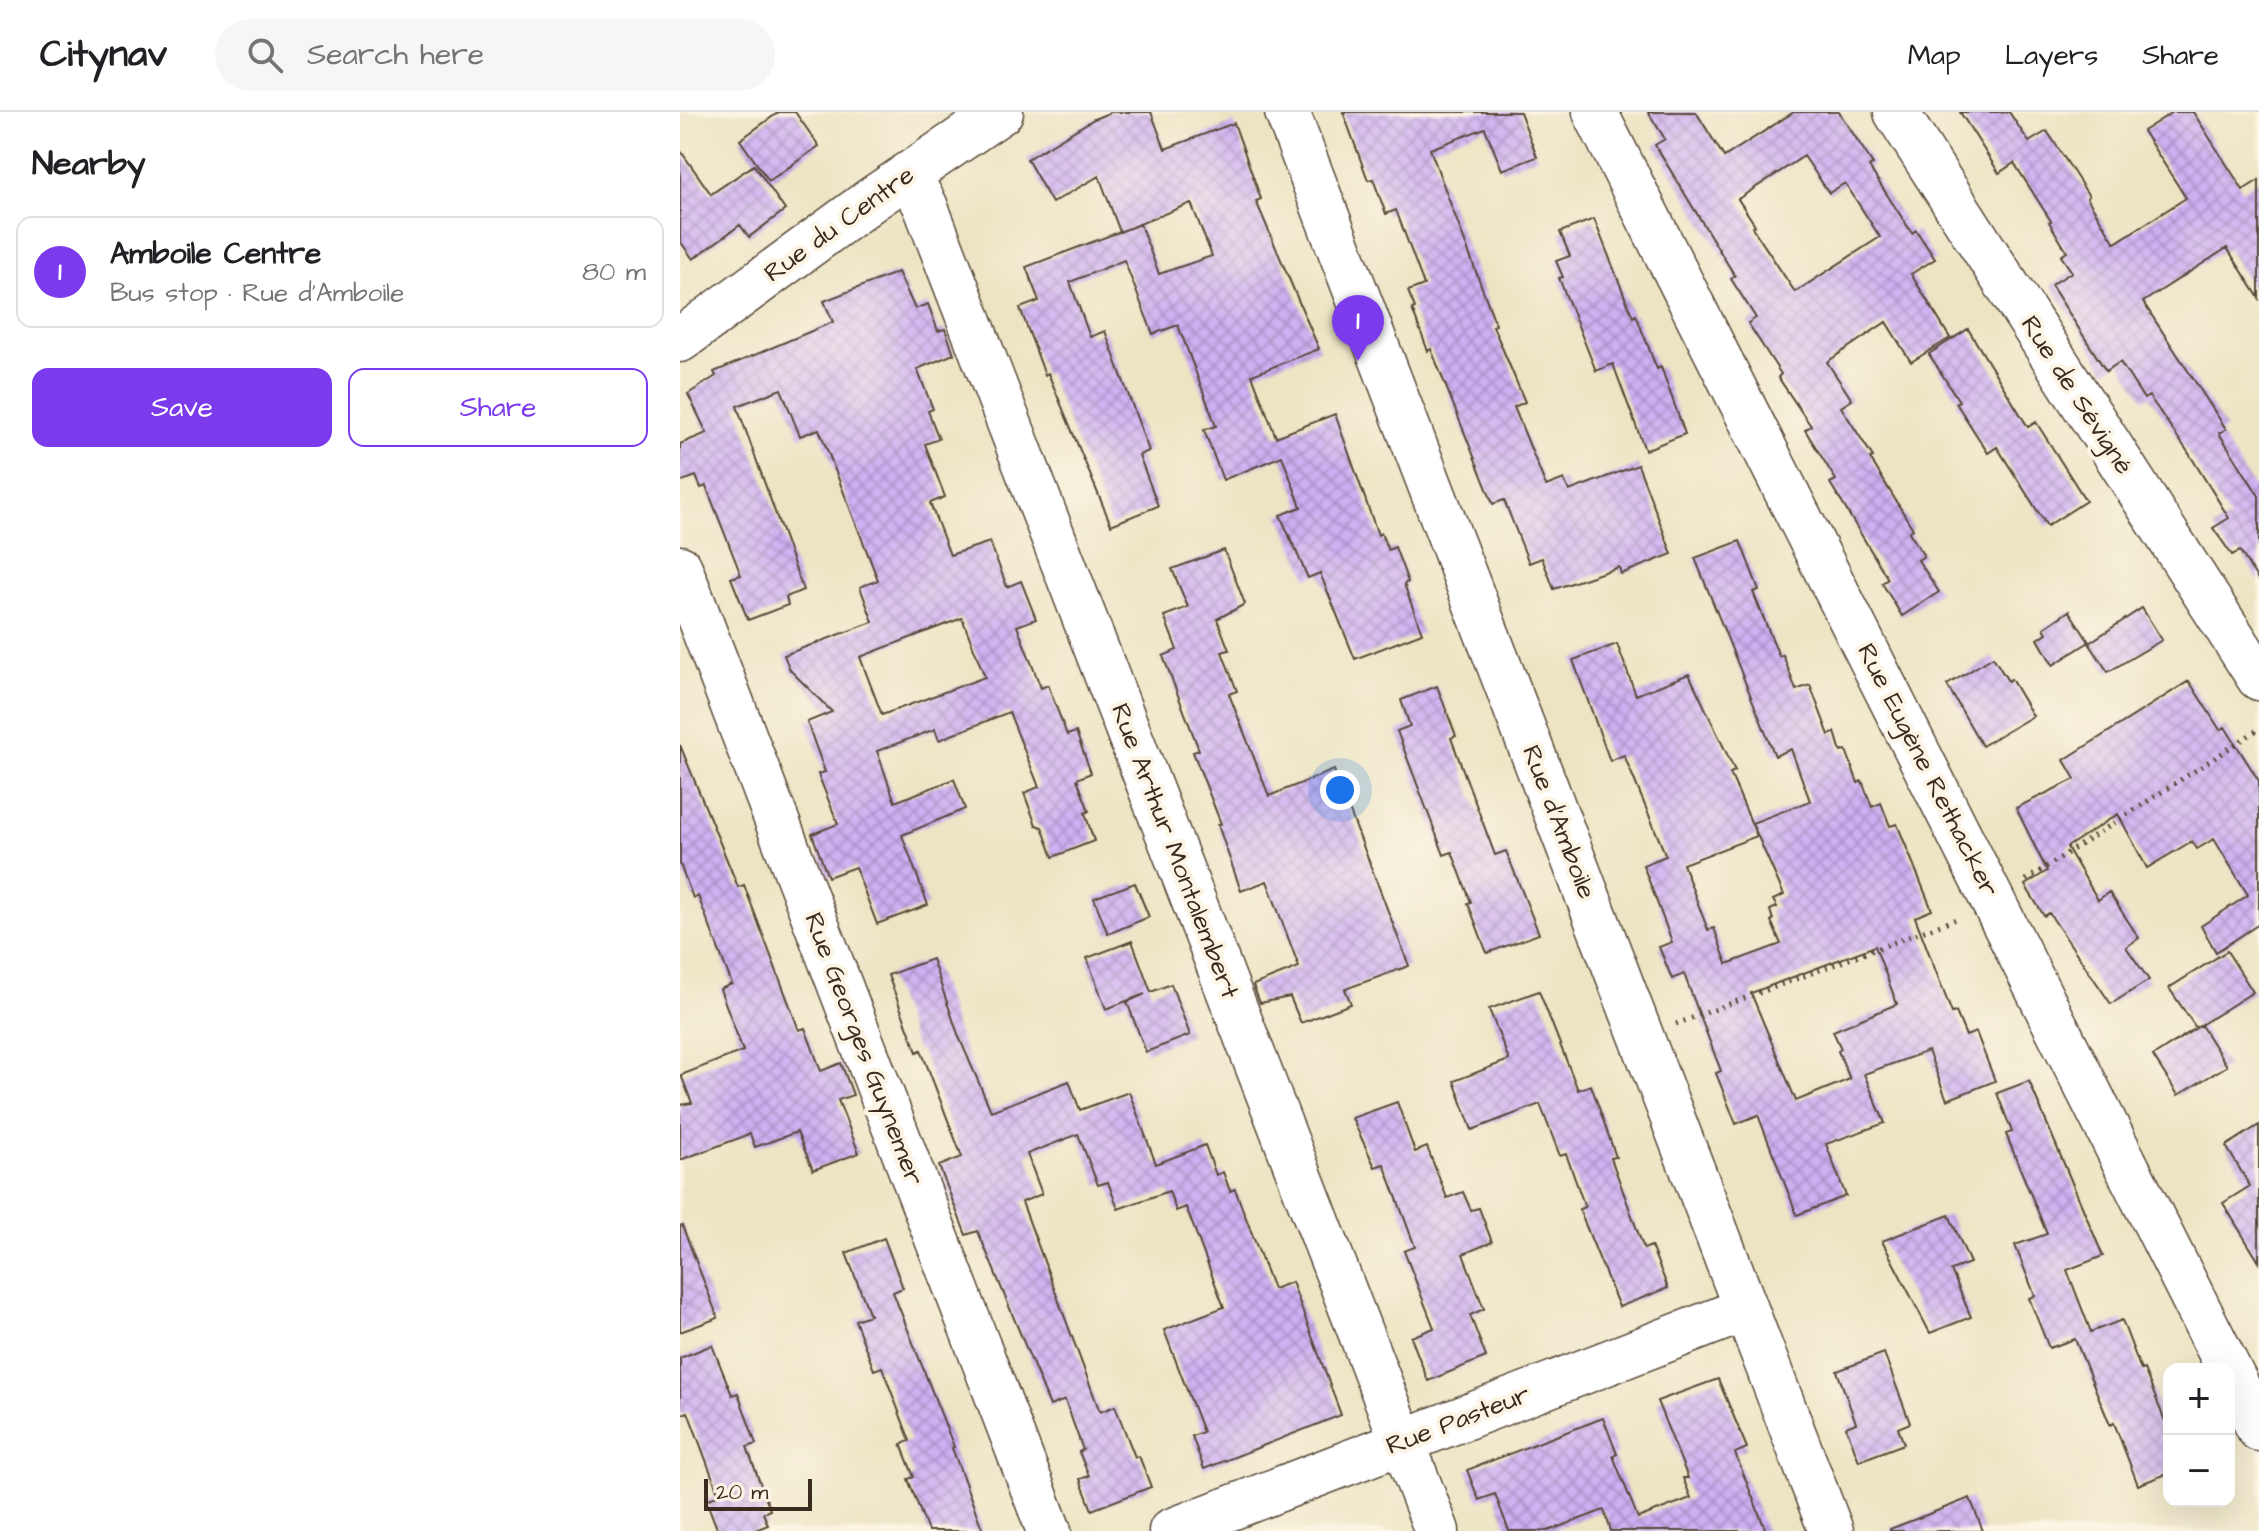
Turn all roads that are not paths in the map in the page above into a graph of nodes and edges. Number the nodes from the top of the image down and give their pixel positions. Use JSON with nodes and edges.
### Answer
{"nodes":[{"id":1,"x":1001,"y":112,"type":"edge"},
{"id":2,"x":1287,"y":112,"type":"edge"},
{"id":3,"x":1595,"y":112,"type":"edge"},
{"id":4,"x":1896,"y":112,"type":"edge"},
{"id":5,"x":908,"y":174,"type":"junction"},
{"id":6,"x":680,"y":340,"type":"edge"},
{"id":7,"x":680,"y":568,"type":"edge"},
{"id":8,"x":2259,"y":678,"type":"edge"},
{"id":9,"x":1744,"y":1310,"type":"junction"},
{"id":10,"x":2259,"y":1429,"type":"edge"},
{"id":11,"x":1403,"y":1441,"type":"junction"},
{"id":12,"x":1049,"y":1531,"type":"edge"},
{"id":13,"x":1171,"y":1531,"type":"edge"},
{"id":14,"x":1437,"y":1531,"type":"edge"},
{"id":15,"x":1831,"y":1531,"type":"edge"}],
"edges":[{"from":1,"to":5,"type":"street","name":"Rue du Centre"},
{"from":2,"to":9,"type":"street","name":"Rue d'Amboile"},
{"from":3,"to":10,"type":"street","name":"Rue Eugène Rethacker"},
{"from":4,"to":8,"type":"street","name":"Rue de Sévigné"},
{"from":5,"to":6,"type":"street","name":"Rue du Centre"},
{"from":5,"to":11,"type":"street","name":"Rue Arthur Montalembert"},
{"from":7,"to":12,"type":"street","name":"Rue Georges Guynemer"},
{"from":9,"to":11,"type":"street","name":"Rue Pasteur"},
{"from":9,"to":15,"type":"street","name":"Rue d'Amboile"},
{"from":11,"to":13,"type":"street","name":"Rue Pasteur"},
{"from":11,"to":14,"type":"street","name":"Rue Arthur Montalembert"}]}
